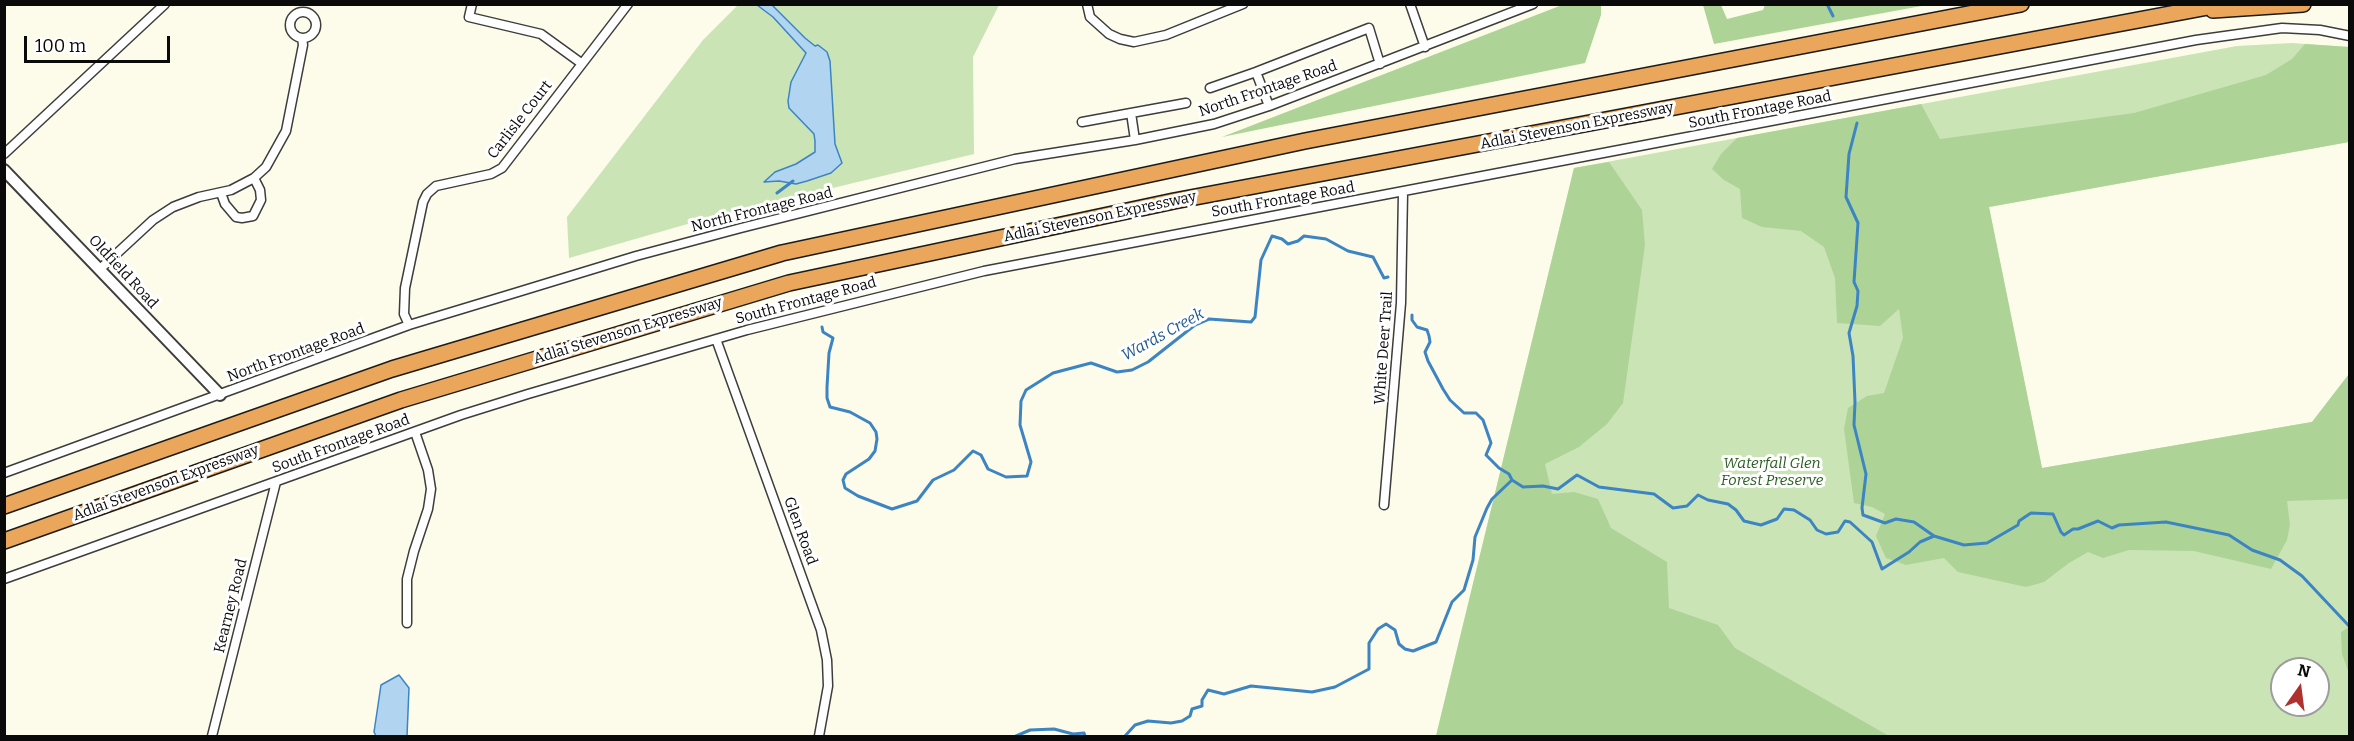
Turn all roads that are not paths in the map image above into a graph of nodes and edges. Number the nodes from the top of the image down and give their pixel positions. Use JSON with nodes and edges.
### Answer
{"nodes":[{"id":1,"x":165,"y":4,"type":"edge"},
{"id":2,"x":472,"y":4,"type":"edge"},
{"id":3,"x":628,"y":4,"type":"edge"},
{"id":4,"x":1087,"y":4,"type":"edge"},
{"id":5,"x":1243,"y":4,"type":"edge"},
{"id":6,"x":1410,"y":4,"type":"edge"},
{"id":7,"x":1533,"y":4,"type":"edge"},
{"id":8,"x":2021,"y":4,"type":"edge"},
{"id":9,"x":2224,"y":4,"type":"edge"},
{"id":10,"x":2303,"y":4,"type":"edge"},
{"id":11,"x":2189,"y":11,"type":"junction"},
{"id":12,"x":2349,"y":36,"type":"edge"},
{"id":13,"x":302,"y":38,"type":"dead end"},
{"id":14,"x":1425,"y":46,"type":"junction"},
{"id":15,"x":581,"y":63,"type":"junction"},
{"id":16,"x":1380,"y":64,"type":"junction"},
{"id":17,"x":1257,"y":72,"type":"junction"},
{"id":18,"x":1210,"y":88,"type":"dead end"},
{"id":19,"x":1186,"y":103,"type":"dead end"},
{"id":20,"x":1269,"y":106,"type":"junction"},
{"id":21,"x":1131,"y":113,"type":"junction"},
{"id":22,"x":1082,"y":122,"type":"dead end"},
{"id":23,"x":1135,"y":140,"type":"junction"},
{"id":24,"x":4,"y":154,"type":"edge"},
{"id":25,"x":4,"y":170,"type":"edge"},
{"id":26,"x":254,"y":178,"type":"junction"},
{"id":27,"x":221,"y":193,"type":"junction"},
{"id":28,"x":1403,"y":193,"type":"junction"},
{"id":29,"x":100,"y":269,"type":"junction"},
{"id":30,"x":410,"y":325,"type":"junction"},
{"id":31,"x":716,"y":339,"type":"junction"},
{"id":32,"x":220,"y":395,"type":"junction"},
{"id":33,"x":415,"y":432,"type":"junction"},
{"id":34,"x":4,"y":473,"type":"edge"},
{"id":35,"x":276,"y":482,"type":"junction"},
{"id":36,"x":4,"y":506,"type":"edge"},
{"id":37,"x":1384,"y":506,"type":"dead end"},
{"id":38,"x":4,"y":541,"type":"edge"},
{"id":39,"x":4,"y":579,"type":"edge"},
{"id":40,"x":407,"y":622,"type":"dead end"},
{"id":41,"x":212,"y":736,"type":"edge"},
{"id":42,"x":819,"y":736,"type":"edge"}],
"edges":[{"from":1,"to":24,"type":"street"},
{"from":2,"to":15,"type":"street"},
{"from":3,"to":15,"type":"street","name":"Carlisle Court"},
{"from":4,"to":5,"type":"street"},
{"from":6,"to":14,"type":"street"},
{"from":7,"to":14,"type":"street","name":"North Frontage Road"},
{"from":8,"to":36,"type":"highway","name":"Adlai Stevenson Expressway"},
{"from":9,"to":11,"type":"highway","name":"Adlai Stevenson Expressway"},
{"from":10,"to":11,"type":"highway"},
{"from":11,"to":38,"type":"highway","name":"Adlai Stevenson Expressway"},
{"from":12,"to":28,"type":"street","name":"South Frontage Road"},
{"from":13,"to":26,"type":"street"},
{"from":14,"to":16,"type":"street","name":"North Frontage Road"},
{"from":15,"to":30,"type":"street","name":"Carlisle Court"},
{"from":16,"to":17,"type":"street"},
{"from":16,"to":20,"type":"street","name":"North Frontage Road"},
{"from":17,"to":18,"type":"street"},
{"from":17,"to":20,"type":"street"},
{"from":19,"to":21,"type":"street"},
{"from":20,"to":23,"type":"street","name":"North Frontage Road"},
{"from":21,"to":22,"type":"street"},
{"from":21,"to":23,"type":"street"},
{"from":23,"to":30,"type":"street","name":"North Frontage Road"},
{"from":25,"to":29,"type":"street","name":"Oldfield Road"},
{"from":26,"to":27,"type":"street"},
{"from":26,"to":27,"type":"street"},
{"from":27,"to":29,"type":"street"},
{"from":28,"to":31,"type":"street","name":"South Frontage Road"},
{"from":28,"to":37,"type":"street","name":"White Deer Trail"},
{"from":29,"to":32,"type":"street","name":"Oldfield Road"},
{"from":30,"to":32,"type":"street","name":"North Frontage Road"},
{"from":31,"to":33,"type":"street","name":"South Frontage Road"},
{"from":31,"to":42,"type":"street","name":"Glen Road"},
{"from":32,"to":34,"type":"street","name":"North Frontage Road"},
{"from":33,"to":35,"type":"street","name":"South Frontage Road"},
{"from":33,"to":40,"type":"street"},
{"from":35,"to":39,"type":"street","name":"South Frontage Road"},
{"from":35,"to":41,"type":"street","name":"Kearney Road"}]}
